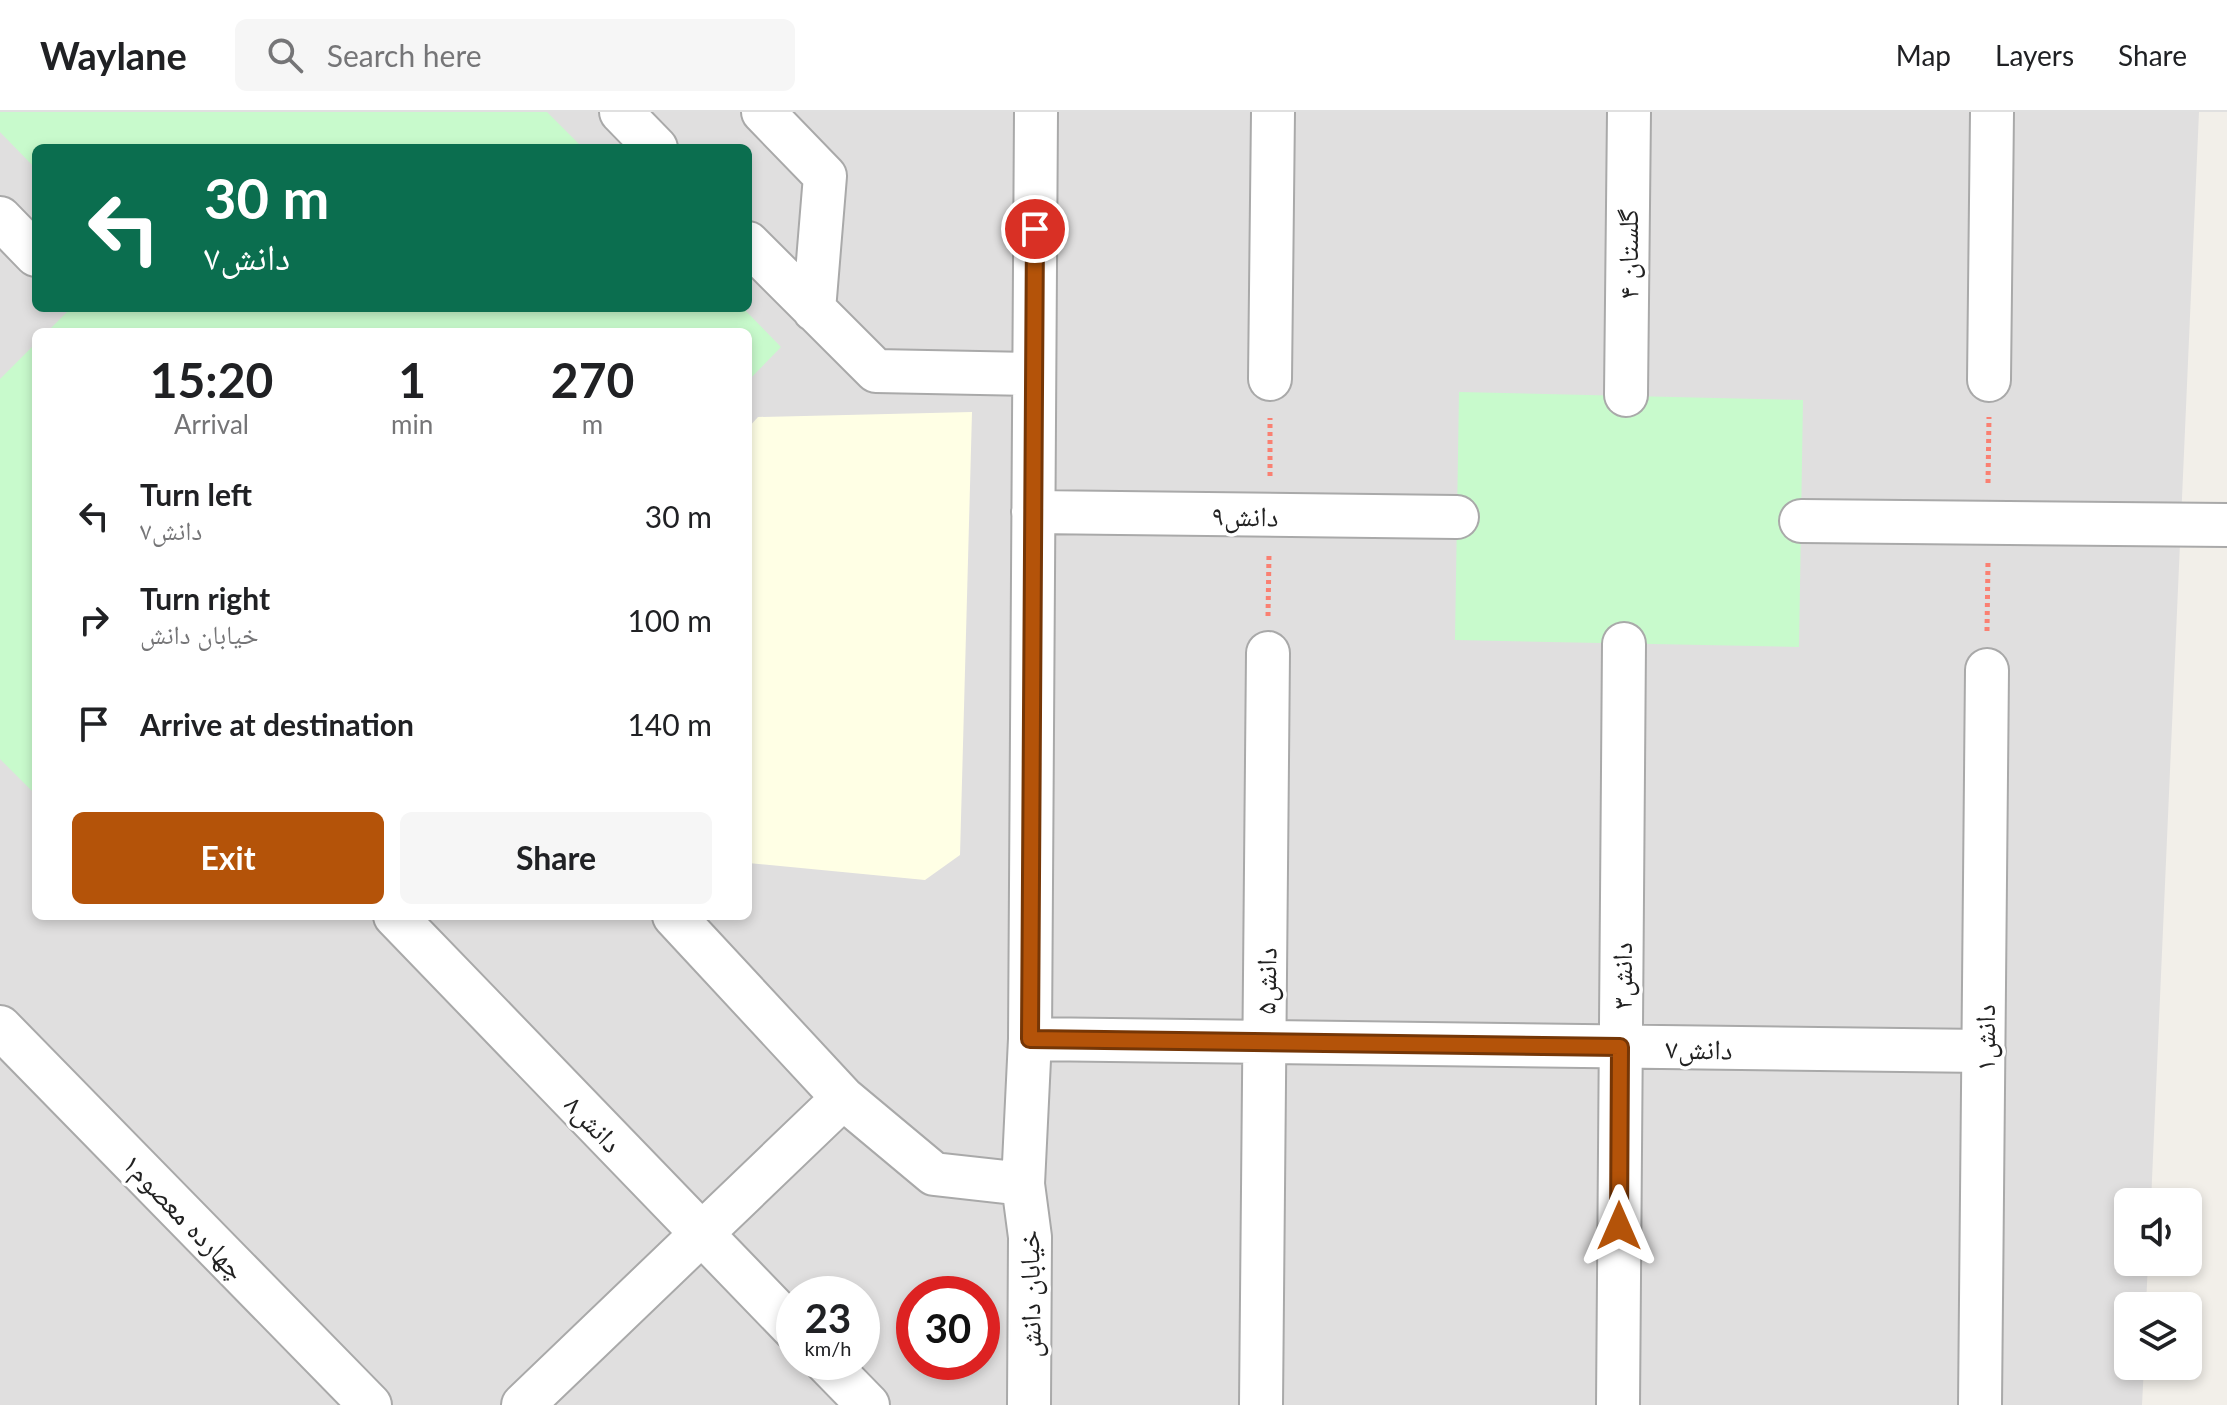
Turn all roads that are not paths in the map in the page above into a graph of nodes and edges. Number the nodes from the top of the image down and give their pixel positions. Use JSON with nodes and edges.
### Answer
{"nodes":[{"id":1,"x":621,"y":112,"type":"edge"},
{"id":2,"x":763,"y":112,"type":"edge"},
{"id":3,"x":1036,"y":112,"type":"edge"},
{"id":4,"x":1273,"y":112,"type":"edge"},
{"id":5,"x":1629,"y":112,"type":"edge"},
{"id":6,"x":1992,"y":112,"type":"edge"},
{"id":7,"x":652,"y":144,"type":"edge"},
{"id":8,"x":0,"y":218,"type":"edge"},
{"id":9,"x":752,"y":247,"type":"edge"},
{"id":10,"x":32,"y":251,"type":"edge"},
{"id":11,"x":814,"y":310,"type":"junction"},
{"id":12,"x":1034,"y":374,"type":"junction"},
{"id":13,"x":1270,"y":379,"type":"road end"},
{"id":14,"x":1989,"y":380,"type":"road end"},
{"id":15,"x":1626,"y":395,"type":"dead end"},
{"id":16,"x":1033,"y":512,"type":"junction"},
{"id":17,"x":1457,"y":517,"type":"dead end"},
{"id":18,"x":1801,"y":521,"type":"dead end"},
{"id":19,"x":2227,"y":525,"type":"edge"},
{"id":20,"x":1624,"y":644,"type":"dead end"},
{"id":21,"x":1268,"y":653,"type":"road end"},
{"id":22,"x":1987,"y":670,"type":"road end"},
{"id":23,"x":399,"y":920,"type":"edge"},
{"id":24,"x":678,"y":920,"type":"edge"},
{"id":25,"x":0,"y":1027,"type":"edge"},
{"id":26,"x":1030,"y":1039,"type":"junction"},
{"id":27,"x":1265,"y":1042,"type":"junction"},
{"id":28,"x":1620,"y":1047,"type":"junction"},
{"id":29,"x":1984,"y":1051,"type":"junction"},
{"id":30,"x":843,"y":1098,"type":"junction"},
{"id":31,"x":1023,"y":1184,"type":"junction"},
{"id":32,"x":702,"y":1234,"type":"junction"},
{"id":33,"x":776,"y":1310,"type":"edge"},
{"id":34,"x":844,"y":1380,"type":"edge"},
{"id":35,"x":370,"y":1405,"type":"edge"},
{"id":36,"x":523,"y":1405,"type":"edge"},
{"id":37,"x":868,"y":1405,"type":"edge"},
{"id":38,"x":1007,"y":1405,"type":"edge"},
{"id":39,"x":1029,"y":1405,"type":"edge"},
{"id":40,"x":1261,"y":1405,"type":"edge"},
{"id":41,"x":1618,"y":1405,"type":"edge"},
{"id":42,"x":1980,"y":1405,"type":"edge"}],
"edges":[{"from":1,"to":7,"type":"street"},
{"from":2,"to":11,"type":"street"},
{"from":3,"to":12,"type":"street","name":"خیابان دانش"},
{"from":4,"to":13,"type":"street"},
{"from":5,"to":15,"type":"street","name":"گلستان ۴"},
{"from":6,"to":14,"type":"street"},
{"from":8,"to":10,"type":"street"},
{"from":9,"to":11,"type":"street"},
{"from":11,"to":12,"type":"street"},
{"from":12,"to":16,"type":"street","name":"خیابان دانش"},
{"from":16,"to":17,"type":"street","name":"دانش۹"},
{"from":16,"to":26,"type":"street","name":"خیابان دانش"},
{"from":18,"to":19,"type":"street"},
{"from":20,"to":28,"type":"street","name":"دانش۳"},
{"from":21,"to":27,"type":"street","name":"دانش۵"},
{"from":22,"to":29,"type":"street","name":"دانش۱"},
{"from":23,"to":32,"type":"street","name":"دانش۸"},
{"from":24,"to":30,"type":"street"},
{"from":25,"to":35,"type":"street","name":"چهارده معصوم۱"},
{"from":26,"to":27,"type":"street","name":"دانش۷"},
{"from":26,"to":31,"type":"street","name":"خیابان دانش"},
{"from":27,"to":28,"type":"street","name":"دانش۷"},
{"from":27,"to":40,"type":"street","name":"دانش۵"},
{"from":28,"to":29,"type":"street","name":"دانش۷"},
{"from":28,"to":41,"type":"street","name":"دانش۳"},
{"from":29,"to":42,"type":"street","name":"دانش۱"},
{"from":30,"to":31,"type":"street"},
{"from":30,"to":32,"type":"street"},
{"from":31,"to":38,"type":"street","name":"خیابان دانش"},
{"from":31,"to":39,"type":"street","name":"خیابان دانش"},
{"from":32,"to":33,"type":"street","name":"دانش۸"},
{"from":32,"to":36,"type":"street"},
{"from":34,"to":37,"type":"street"}]}
